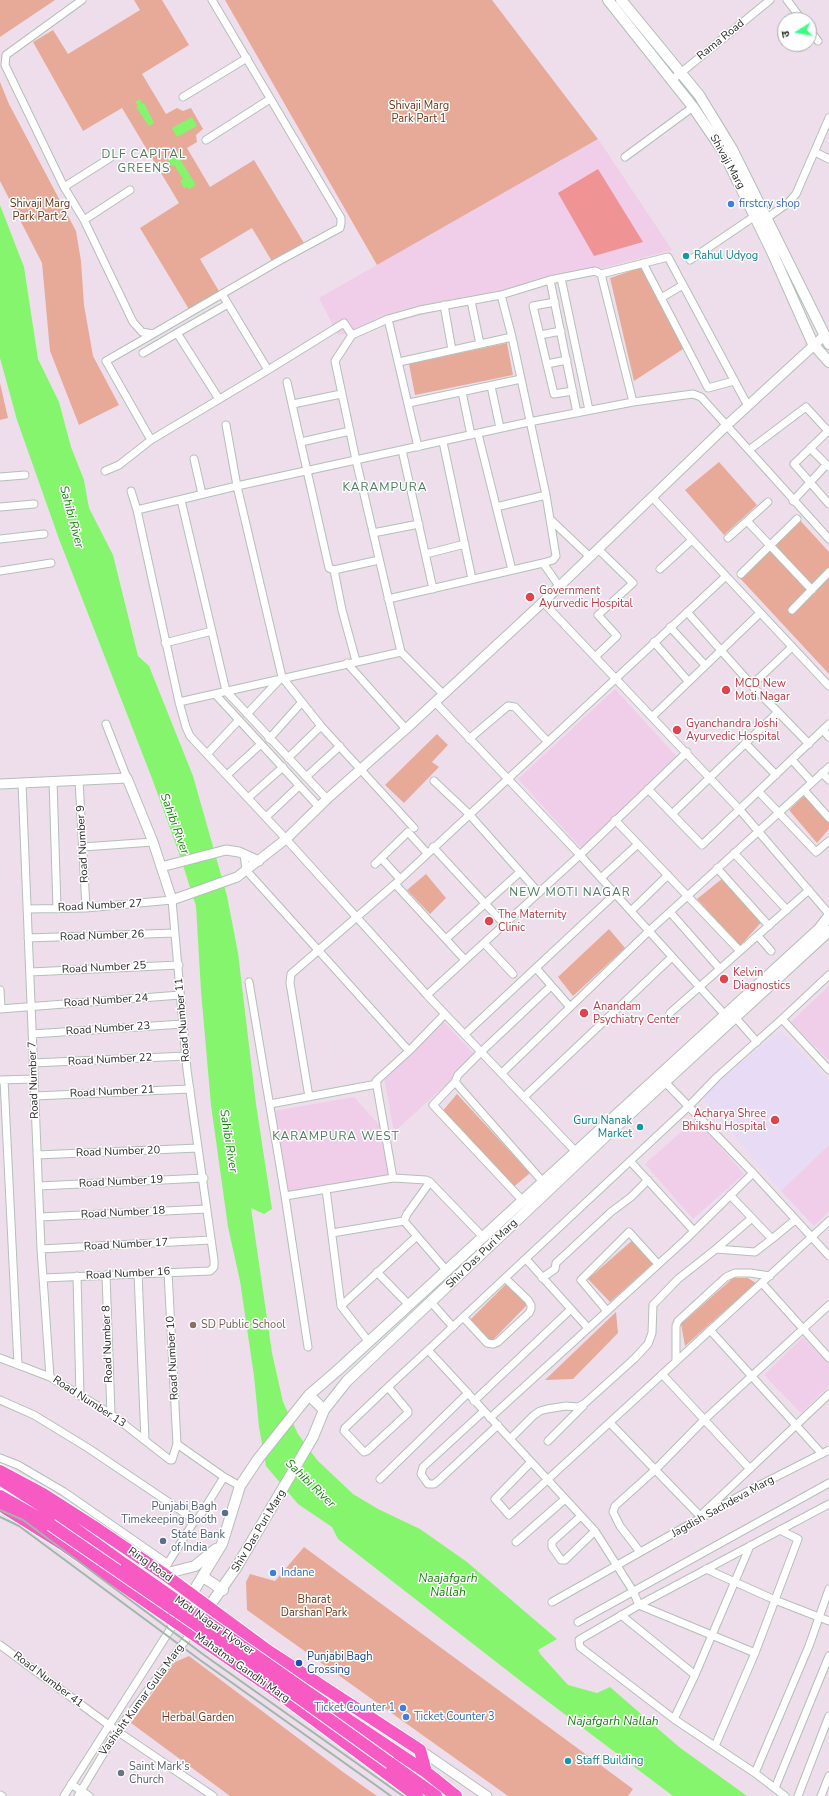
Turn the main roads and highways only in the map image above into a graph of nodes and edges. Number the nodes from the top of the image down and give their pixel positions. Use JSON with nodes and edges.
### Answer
{"nodes":[{"id":1,"x":608,"y":0,"type":"edge"},
{"id":2,"x":621,"y":0,"type":"edge"},
{"id":3,"x":827,"y":340,"type":"edge"},
{"id":4,"x":829,"y":362,"type":"edge"},
{"id":5,"x":829,"y":915,"type":"edge"},
{"id":6,"x":829,"y":931,"type":"edge"},
{"id":7,"x":309,"y":1395,"type":"junction"},
{"id":8,"x":324,"y":1410,"type":"junction"},
{"id":9,"x":1,"y":1477,"type":"edge"},
{"id":10,"x":0,"y":1496,"type":"edge"},
{"id":11,"x":0,"y":1505,"type":"edge"},
{"id":12,"x":222,"y":1544,"type":"junction"},
{"id":13,"x":143,"y":1560,"type":"junction"},
{"id":14,"x":164,"y":1570,"type":"junction"},
{"id":15,"x":203,"y":1577,"type":"junction"},
{"id":16,"x":124,"y":1586,"type":"junction"},
{"id":17,"x":223,"y":1590,"type":"junction"},
{"id":18,"x":192,"y":1595,"type":"junction"},
{"id":19,"x":209,"y":1608,"type":"junction"},
{"id":20,"x":175,"y":1622,"type":"junction"},
{"id":21,"x":193,"y":1629,"type":"junction"},
{"id":22,"x":267,"y":1650,"type":"junction"},
{"id":23,"x":261,"y":1680,"type":"junction"},
{"id":24,"x":426,"y":1772,"type":"junction"},
{"id":25,"x":417,"y":1796,"type":"edge"},
{"id":26,"x":436,"y":1796,"type":"edge"},
{"id":27,"x":456,"y":1796,"type":"edge"}],
"edges":[{"from":1,"to":4,"type":"main road","name":"Shivaji Marg"},
{"from":2,"to":3,"type":"main road","name":"Shivaji Marg"},
{"from":5,"to":7,"type":"main road","name":"Shiv Das Puri Marg"},
{"from":6,"to":8,"type":"main road","name":"Shiv Das Puri Marg"},
{"from":7,"to":8,"type":"main road"},
{"from":7,"to":12,"type":"main road","name":"Shiv Das Puri Marg"},
{"from":8,"to":17,"type":"main road","name":"Shiv Das Puri Marg"},
{"from":9,"to":13,"type":"main road","name":"Ring Road"},
{"from":9,"to":24,"type":"main road","name":"Moti Nagar Flyover","bridge":true},
{"from":10,"to":26,"type":"main road","bridge":true},
{"from":11,"to":16,"type":"main road","name":"Mahatma Gandhi Marg"},
{"from":12,"to":14,"type":"main road"},
{"from":12,"to":15,"type":"main road","name":"Shiv Das Puri Marg"},
{"from":13,"to":14,"type":"main road","name":"Ring Road"},
{"from":13,"to":16,"type":"main road"},
{"from":14,"to":18,"type":"main road","name":"Ring Road"},
{"from":15,"to":17,"type":"main road"},
{"from":15,"to":18,"type":"main road","name":"Shiv Das Puri Marg"},
{"from":16,"to":20,"type":"main road","name":"Mahatma Gandhi Marg"},
{"from":17,"to":19,"type":"main road","name":"Shiv Das Puri Marg"},
{"from":18,"to":19,"type":"main road","name":"Ring Road"},
{"from":18,"to":20,"type":"main road","name":"Shiv Das Puri Marg"},
{"from":19,"to":21,"type":"main road","name":"Shiv Das Puri Marg"},
{"from":19,"to":22,"type":"main road","name":"Ring Road"},
{"from":20,"to":21,"type":"main road","name":"Mahatma Gandhi Marg"},
{"from":21,"to":23,"type":"main road","name":"Mahatma Gandhi Marg"},
{"from":22,"to":23,"type":"main road"},
{"from":22,"to":24,"type":"main road","name":"Ring Road"},
{"from":23,"to":25,"type":"main road","name":"Mahatma Gandhi Marg"},
{"from":24,"to":27,"type":"main road"}]}
